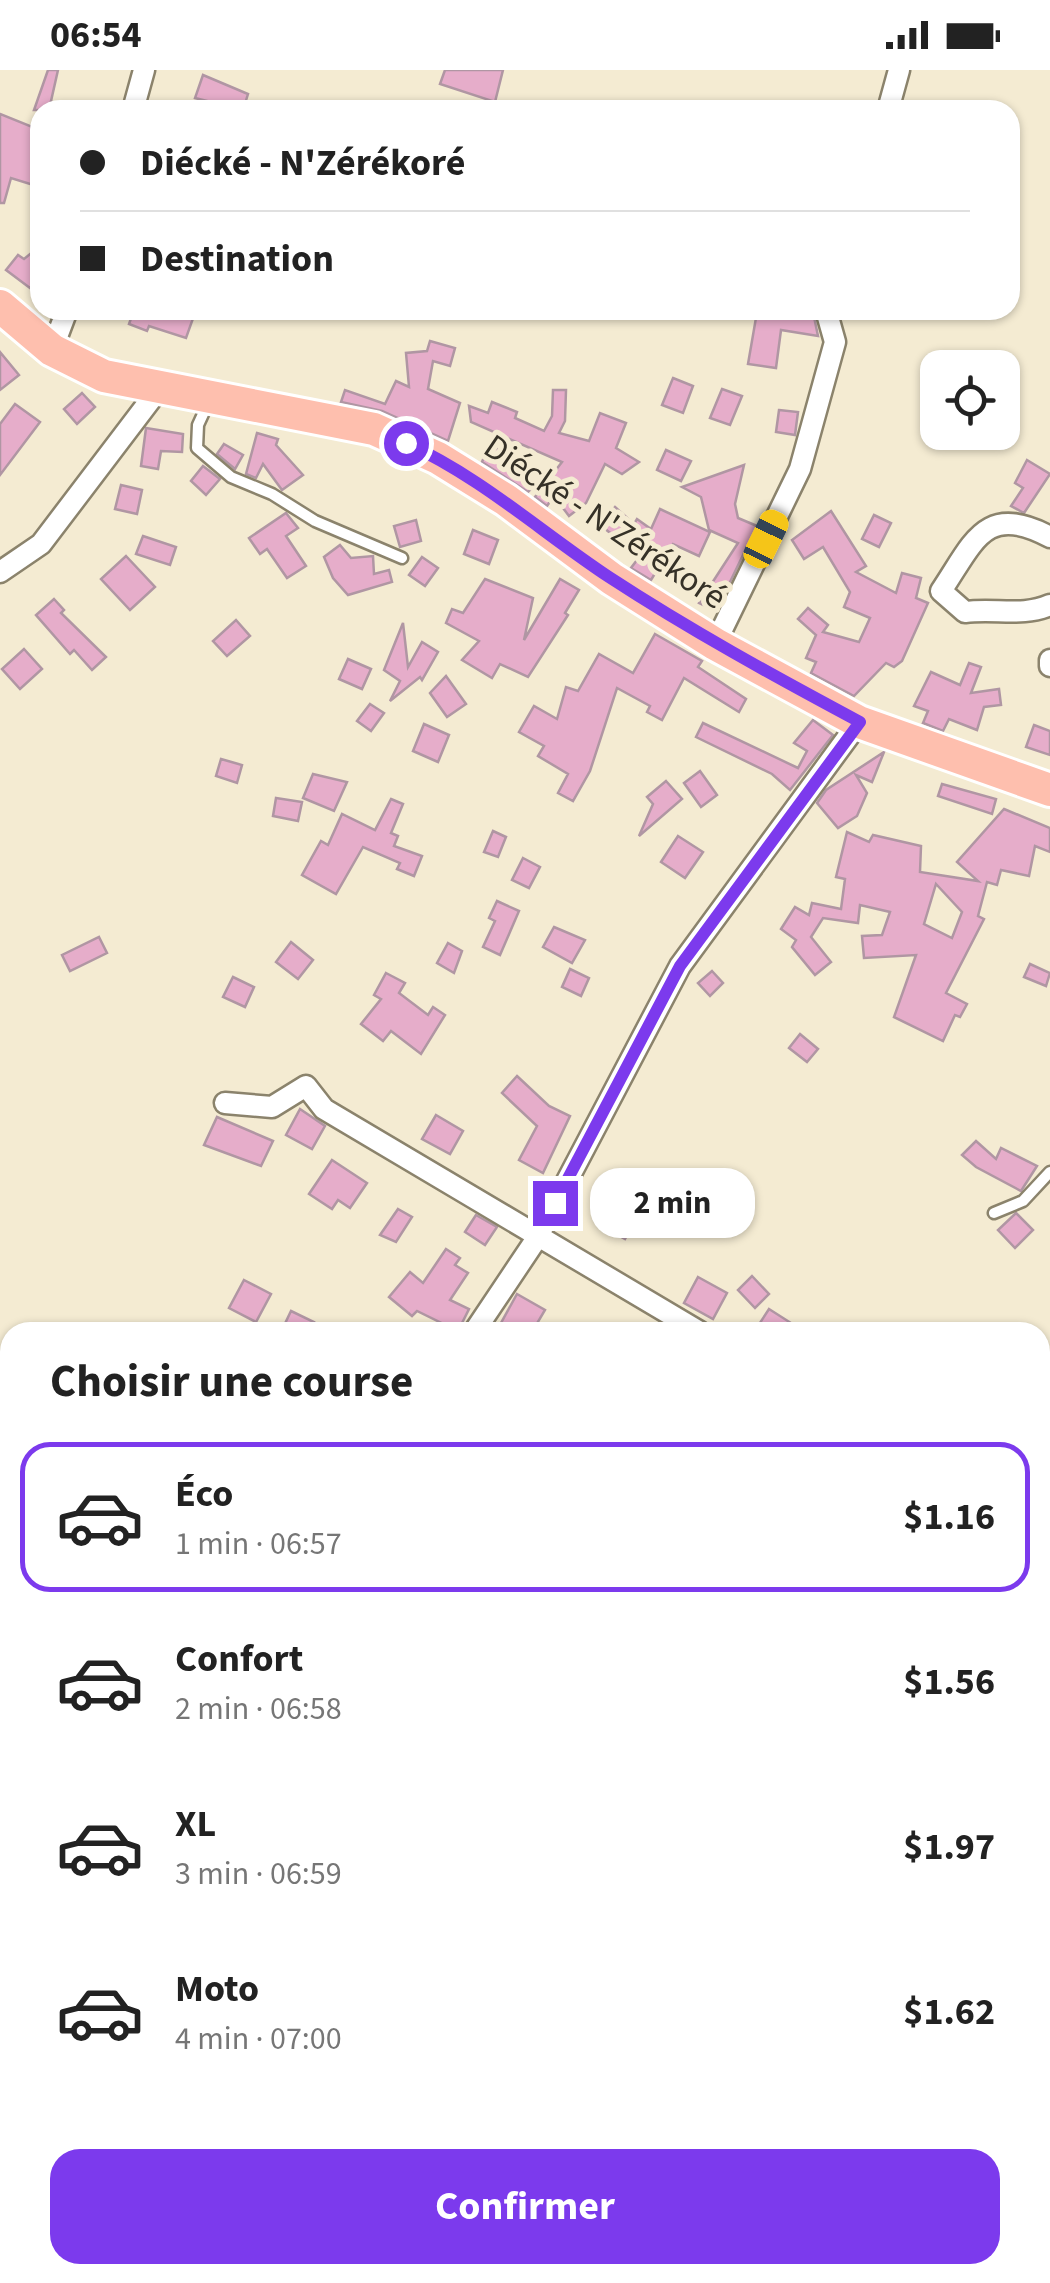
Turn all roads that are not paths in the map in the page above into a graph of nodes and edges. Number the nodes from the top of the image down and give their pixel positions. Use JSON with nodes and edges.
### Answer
{"nodes":[{"id":1,"x":144,"y":70,"type":"edge"},
{"id":2,"x":898,"y":70,"type":"edge"},
{"id":3,"x":135,"y":100,"type":"edge"},
{"id":4,"x":890,"y":100,"type":"edge"},
{"id":5,"x":0,"y":306,"type":"edge"},
{"id":6,"x":63,"y":320,"type":"edge"},
{"id":7,"x":829,"y":320,"type":"edge"},
{"id":8,"x":52,"y":350,"type":"junction"},
{"id":9,"x":158,"y":390,"type":"junction"},
{"id":10,"x":210,"y":400,"type":"junction"},
{"id":11,"x":1050,"y":537,"type":"edge"},
{"id":12,"x":402,"y":558,"type":"dead end"},
{"id":13,"x":0,"y":572,"type":"edge"},
{"id":14,"x":1050,"y":605,"type":"edge"},
{"id":15,"x":715,"y":644,"type":"junction"},
{"id":16,"x":860,"y":722,"type":"junction"},
{"id":17,"x":1050,"y":790,"type":"edge"},
{"id":18,"x":225,"y":1103,"type":"dead end"},
{"id":19,"x":1050,"y":1172,"type":"edge"},
{"id":20,"x":994,"y":1213,"type":"dead end"},
{"id":21,"x":537,"y":1238,"type":"junction"},
{"id":22,"x":481,"y":1322,"type":"edge"},
{"id":23,"x":683,"y":1322,"type":"edge"}],
"edges":[{"from":1,"to":3,"type":"street"},
{"from":2,"to":4,"type":"street"},
{"from":5,"to":8,"type":"highway","name":"Diécké - N'Zérékoré"},
{"from":6,"to":8,"type":"street"},
{"from":7,"to":15,"type":"street"},
{"from":8,"to":9,"type":"highway","name":"Diécké - N'Zérékoré"},
{"from":9,"to":10,"type":"highway","name":"Diécké - N'Zérékoré"},
{"from":9,"to":13,"type":"street"},
{"from":10,"to":12,"type":"lane"},
{"from":10,"to":15,"type":"highway","name":"Diécké - N'Zérékoré"},
{"from":11,"to":14,"type":"street"},
{"from":15,"to":16,"type":"highway","name":"Diécké - N'Zérékoré"},
{"from":16,"to":17,"type":"highway","name":"Diécké - N'Zérékoré"},
{"from":16,"to":21,"type":"street"},
{"from":18,"to":21,"type":"street"},
{"from":19,"to":20,"type":"lane"},
{"from":21,"to":22,"type":"street"},
{"from":21,"to":23,"type":"street"}]}
